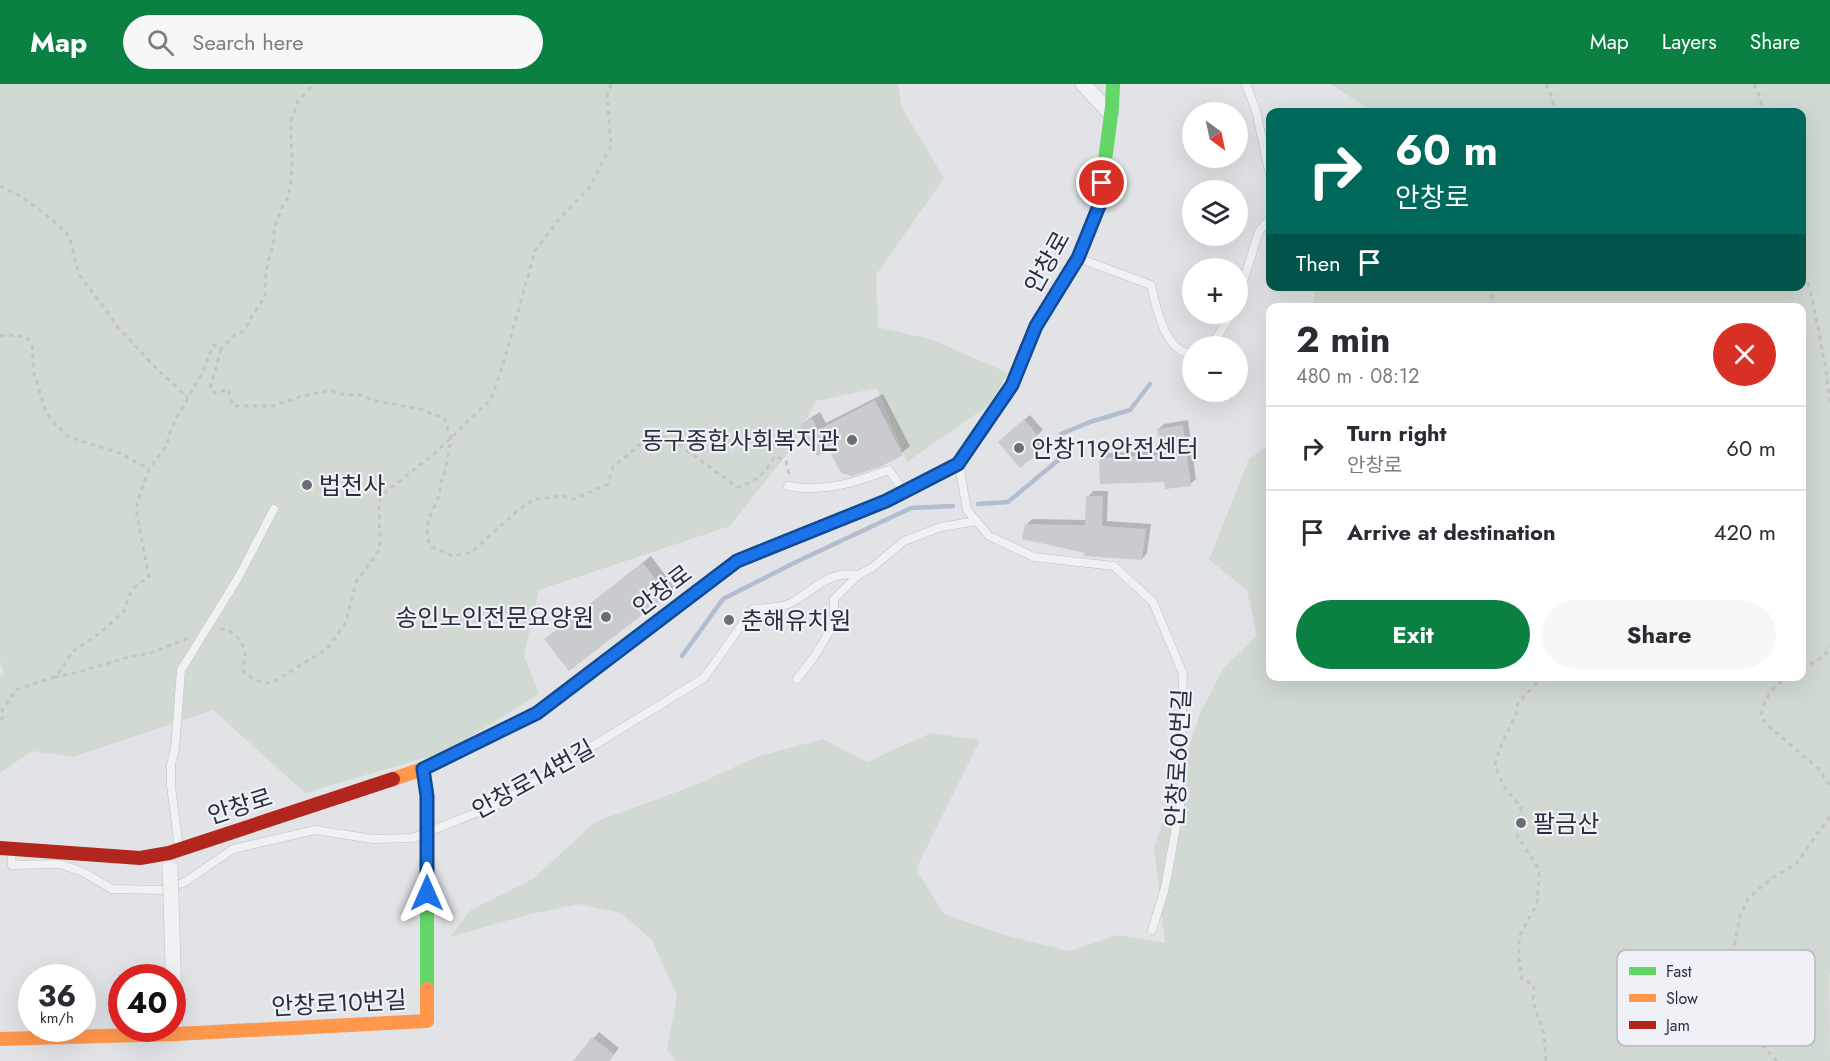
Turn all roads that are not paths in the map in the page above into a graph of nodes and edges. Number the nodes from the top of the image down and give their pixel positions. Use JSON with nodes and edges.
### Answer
{"nodes":[{"id":1,"x":1083,"y":84,"type":"edge"},
{"id":2,"x":1113,"y":84,"type":"edge"},
{"id":3,"x":1246,"y":84,"type":"edge"},
{"id":4,"x":1111,"y":114,"type":"junction"},
{"id":5,"x":1266,"y":157,"type":"edge"},
{"id":6,"x":1266,"y":223,"type":"edge"},
{"id":7,"x":1078,"y":258,"type":"junction"},
{"id":8,"x":1248,"y":266,"type":"edge"},
{"id":9,"x":1182,"y":352,"type":"edge"},
{"id":10,"x":958,"y":464,"type":"junction"},
{"id":11,"x":788,"y":486,"type":"road end"},
{"id":12,"x":904,"y":492,"type":"junction"},
{"id":13,"x":274,"y":509,"type":"dead end"},
{"id":14,"x":977,"y":521,"type":"junction"},
{"id":15,"x":858,"y":574,"type":"junction"},
{"id":16,"x":796,"y":679,"type":"dead end"},
{"id":17,"x":423,"y":769,"type":"junction"},
{"id":18,"x":5,"y":849,"type":"edge"},
{"id":19,"x":174,"y":851,"type":"junction"},
{"id":20,"x":1152,"y":930,"type":"dead end"},
{"id":21,"x":173,"y":964,"type":"edge"},
{"id":22,"x":186,"y":1033,"type":"edge"},
{"id":23,"x":108,"y":1036,"type":"edge"},
{"id":24,"x":0,"y":1039,"type":"edge"}],
"edges":[{"from":1,"to":4,"type":"street"},
{"from":2,"to":4,"type":"street","name":"안창로"},
{"from":3,"to":5,"type":"lane"},
{"from":4,"to":7,"type":"street","name":"안창로"},
{"from":6,"to":8,"type":"lane"},
{"from":7,"to":9,"type":"lane"},
{"from":7,"to":10,"type":"street","name":"안창로"},
{"from":10,"to":12,"type":"street","name":"안창로"},
{"from":10,"to":14,"type":"lane","name":"안창로60번길"},
{"from":11,"to":12,"type":"lane"},
{"from":12,"to":17,"type":"street","name":"안창로"},
{"from":13,"to":19,"type":"lane"},
{"from":14,"to":15,"type":"lane"},
{"from":14,"to":20,"type":"lane","name":"안창로60번길"},
{"from":15,"to":16,"type":"lane"},
{"from":15,"to":18,"type":"lane","name":"안창로14번길"},
{"from":17,"to":19,"type":"street","name":"안창로"},
{"from":17,"to":22,"type":"street","name":"안창로10번길","bridge":true},
{"from":18,"to":19,"type":"street","name":"안창로"},
{"from":19,"to":21,"type":"street","bridge":true},
{"from":23,"to":24,"type":"street","name":"안창로10번길"}]}
